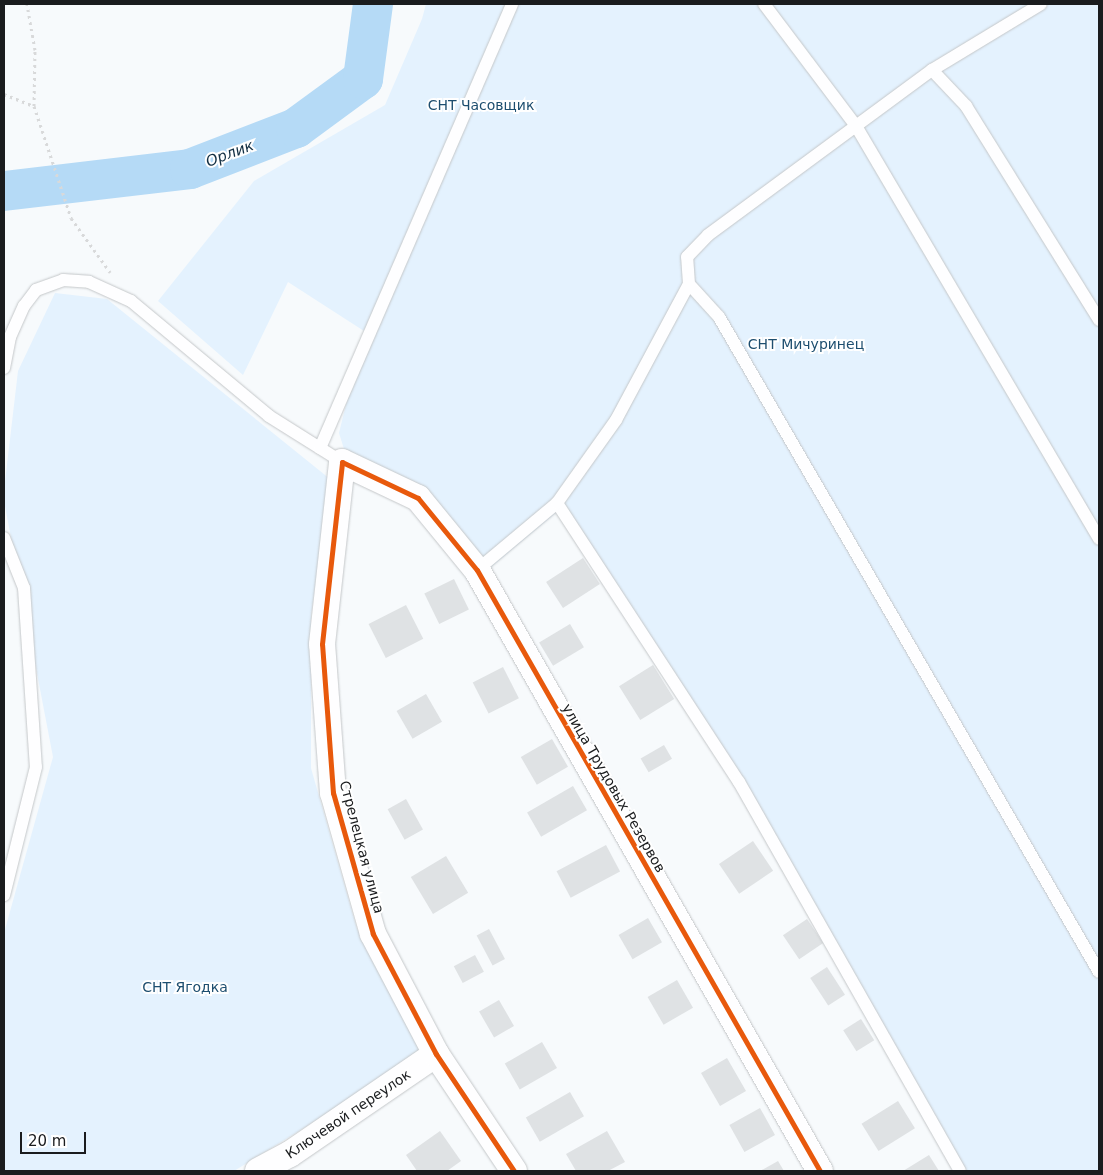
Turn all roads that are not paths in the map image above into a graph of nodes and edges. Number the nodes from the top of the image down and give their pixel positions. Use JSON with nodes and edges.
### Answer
{"nodes":[{"id":1,"x":512,"y":4,"type":"edge"},
{"id":2,"x":764,"y":4,"type":"edge"},
{"id":3,"x":1041,"y":4,"type":"edge"},
{"id":4,"x":932,"y":70,"type":"junction"},
{"id":5,"x":856,"y":126,"type":"junction"},
{"id":6,"x":689,"y":284,"type":"junction"},
{"id":7,"x":1099,"y":320,"type":"edge"},
{"id":8,"x":4,"y":368,"type":"edge"},
{"id":9,"x":320,"y":448,"type":"junction"},
{"id":10,"x":342,"y":462,"type":"junction"},
{"id":11,"x":557,"y":503,"type":"junction"},
{"id":12,"x":4,"y":538,"type":"edge"},
{"id":13,"x":1099,"y":539,"type":"edge"},
{"id":14,"x":477,"y":570,"type":"junction"},
{"id":15,"x":4,"y":895,"type":"edge"},
{"id":16,"x":1099,"y":972,"type":"edge"},
{"id":17,"x":436,"y":1054,"type":"junction"},
{"id":18,"x":294,"y":1163,"type":"edge"},
{"id":19,"x":258,"y":1171,"type":"edge"},
{"id":20,"x":514,"y":1171,"type":"edge"},
{"id":21,"x":820,"y":1171,"type":"edge"},
{"id":22,"x":960,"y":1171,"type":"edge"}],
"edges":[{"from":1,"to":9,"type":"lane"},
{"from":2,"to":5,"type":"lane"},
{"from":3,"to":4,"type":"lane"},
{"from":4,"to":5,"type":"lane"},
{"from":4,"to":7,"type":"lane"},
{"from":5,"to":6,"type":"lane"},
{"from":5,"to":13,"type":"lane"},
{"from":6,"to":11,"type":"lane"},
{"from":6,"to":16,"type":"lane"},
{"from":8,"to":9,"type":"lane"},
{"from":9,"to":10,"type":"lane"},
{"from":10,"to":14,"type":"street","name":"улица Трудовых Резервов"},
{"from":10,"to":17,"type":"street","name":"Стрелецкая улица"},
{"from":11,"to":14,"type":"lane"},
{"from":11,"to":22,"type":"lane"},
{"from":12,"to":15,"type":"lane"},
{"from":14,"to":21,"type":"street","name":"улица Трудовых Резервов"},
{"from":17,"to":18,"type":"street","name":"Ключевой переулок"},
{"from":17,"to":20,"type":"street","name":"Стрелецкая улица"},
{"from":18,"to":19,"type":"street","name":"Ключевой переулок"}]}
